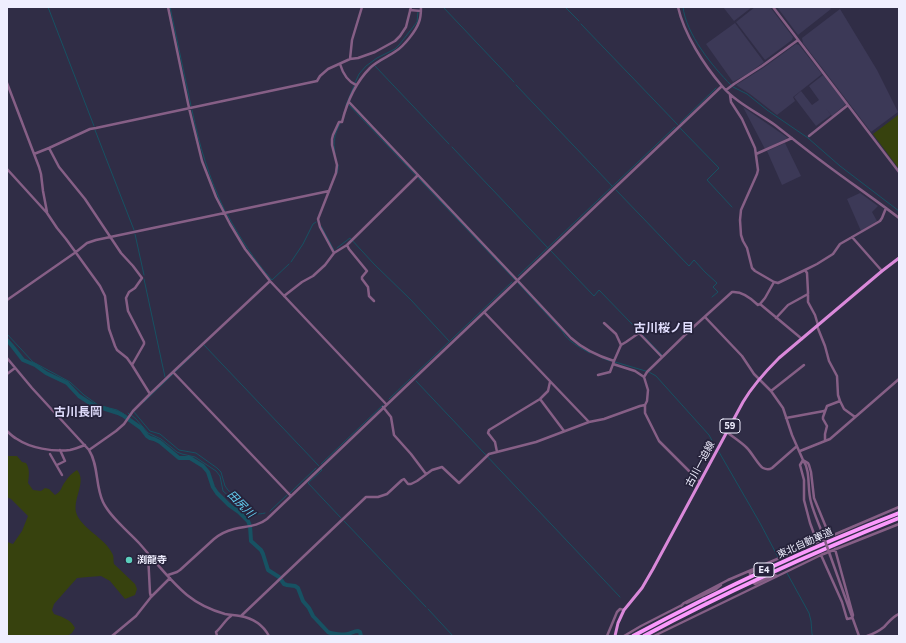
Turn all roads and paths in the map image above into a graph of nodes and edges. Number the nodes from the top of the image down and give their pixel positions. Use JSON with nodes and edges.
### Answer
{"nodes":[{"id":1,"x":168,"y":7,"type":"edge"},
{"id":2,"x":362,"y":7,"type":"edge"},
{"id":3,"x":421,"y":7,"type":"edge"},
{"id":4,"x":678,"y":7,"type":"edge"},
{"id":5,"x":773,"y":7,"type":"edge"},
{"id":6,"x":411,"y":8,"type":"edge"},
{"id":7,"x":421,"y":11,"type":"junction"},
{"id":8,"x":798,"y":40,"type":"junction"},
{"id":9,"x":350,"y":59,"type":"junction"},
{"id":10,"x":340,"y":64,"type":"junction"},
{"id":11,"x":7,"y":83,"type":"edge"},
{"id":12,"x":356,"y":85,"type":"junction"},
{"id":13,"x":722,"y":86,"type":"junction"},
{"id":14,"x":726,"y":90,"type":"junction"},
{"id":15,"x":730,"y":95,"type":"junction"},
{"id":16,"x":349,"y":102,"type":"junction"},
{"id":17,"x":848,"y":105,"type":"junction"},
{"id":18,"x":189,"y":108,"type":"junction"},
{"id":19,"x":809,"y":136,"type":"dead end"},
{"id":20,"x":792,"y":138,"type":"junction"},
{"id":21,"x":49,"y":148,"type":"junction"},
{"id":22,"x":34,"y":154,"type":"junction"},
{"id":23,"x":756,"y":154,"type":"junction"},
{"id":24,"x":7,"y":169,"type":"edge"},
{"id":25,"x":899,"y":172,"type":"edge"},
{"id":26,"x":418,"y":176,"type":"junction"},
{"id":27,"x":329,"y":191,"type":"junction"},
{"id":28,"x":886,"y":208,"type":"junction"},
{"id":29,"x":47,"y":212,"type":"junction"},
{"id":30,"x":224,"y":213,"type":"junction"},
{"id":31,"x":899,"y":218,"type":"edge"},
{"id":32,"x":110,"y":237,"type":"junction"},
{"id":33,"x":852,"y":237,"type":"junction"},
{"id":34,"x":347,"y":245,"type":"junction"},
{"id":35,"x":76,"y":252,"type":"junction"},
{"id":36,"x":334,"y":254,"type":"junction"},
{"id":37,"x":899,"y":258,"type":"edge"},
{"id":38,"x":806,"y":270,"type":"junction"},
{"id":39,"x":882,"y":271,"type":"junction"},
{"id":40,"x":518,"y":280,"type":"junction"},
{"id":41,"x":270,"y":281,"type":"junction"},
{"id":42,"x":774,"y":282,"type":"junction"},
{"id":43,"x":808,"y":294,"type":"junction"},
{"id":44,"x":284,"y":296,"type":"junction"},
{"id":45,"x":7,"y":300,"type":"edge"},
{"id":46,"x":374,"y":300,"type":"dead end"},
{"id":47,"x":760,"y":304,"type":"junction"},
{"id":48,"x":484,"y":312,"type":"junction"},
{"id":49,"x":705,"y":317,"type":"junction"},
{"id":50,"x":776,"y":318,"type":"junction"},
{"id":51,"x":604,"y":323,"type":"dead end"},
{"id":52,"x":818,"y":326,"type":"junction"},
{"id":53,"x":802,"y":339,"type":"junction"},
{"id":54,"x":621,"y":345,"type":"junction"},
{"id":55,"x":662,"y":357,"type":"junction"},
{"id":56,"x":7,"y":358,"type":"edge"},
{"id":57,"x":614,"y":362,"type":"junction"},
{"id":58,"x":132,"y":365,"type":"junction"},
{"id":59,"x":804,"y":365,"type":"dead end"},
{"id":60,"x":15,"y":368,"type":"junction"},
{"id":61,"x":173,"y":372,"type":"junction"},
{"id":62,"x":7,"y":374,"type":"edge"},
{"id":63,"x":598,"y":375,"type":"dead end"},
{"id":64,"x":644,"y":377,"type":"junction"},
{"id":65,"x":759,"y":379,"type":"junction"},
{"id":66,"x":899,"y":379,"type":"edge"},
{"id":67,"x":550,"y":382,"type":"junction"},
{"id":68,"x":771,"y":392,"type":"junction"},
{"id":69,"x":150,"y":394,"type":"junction"},
{"id":70,"x":540,"y":399,"type":"junction"},
{"id":71,"x":840,"y":401,"type":"junction"},
{"id":72,"x":386,"y":404,"type":"junction"},
{"id":73,"x":645,"y":405,"type":"junction"},
{"id":74,"x":383,"y":408,"type":"junction"},
{"id":75,"x":824,"y":411,"type":"junction"},
{"id":76,"x":855,"y":417,"type":"junction"},
{"id":77,"x":786,"y":418,"type":"junction"},
{"id":78,"x":589,"y":422,"type":"junction"},
{"id":79,"x":7,"y":431,"type":"edge"},
{"id":80,"x":564,"y":432,"type":"junction"},
{"id":81,"x":727,"y":432,"type":"junction"},
{"id":82,"x":825,"y":440,"type":"junction"},
{"id":83,"x":85,"y":445,"type":"junction"},
{"id":84,"x":797,"y":446,"type":"junction"},
{"id":85,"x":60,"y":450,"type":"junction"},
{"id":86,"x":89,"y":450,"type":"junction"},
{"id":87,"x":800,"y":451,"type":"junction"},
{"id":88,"x":497,"y":452,"type":"junction"},
{"id":89,"x":50,"y":454,"type":"dead end"},
{"id":90,"x":803,"y":460,"type":"junction"},
{"id":91,"x":57,"y":465,"type":"junction"},
{"id":92,"x":426,"y":474,"type":"junction"},
{"id":93,"x":62,"y":475,"type":"dead end"},
{"id":94,"x":700,"y":482,"type":"junction"},
{"id":95,"x":291,"y":496,"type":"junction"},
{"id":96,"x":899,"y":507,"type":"edge"},
{"id":97,"x":899,"y":513,"type":"edge"},
{"id":98,"x":899,"y":518,"type":"edge"},
{"id":99,"x":899,"y":524,"type":"edge"},
{"id":100,"x":830,"y":537,"type":"junction"},
{"id":101,"x":817,"y":542,"type":"junction"},
{"id":102,"x":835,"y":549,"type":"junction"},
{"id":103,"x":148,"y":553,"type":"junction"},
{"id":104,"x":821,"y":555,"type":"junction"},
{"id":105,"x":770,"y":562,"type":"junction"},
{"id":106,"x":750,"y":574,"type":"dead end"},
{"id":107,"x":778,"y":576,"type":"junction"},
{"id":108,"x":169,"y":577,"type":"junction"},
{"id":109,"x":728,"y":580,"type":"junction"},
{"id":110,"x":754,"y":583,"type":"dead end"},
{"id":111,"x":151,"y":597,"type":"junction"},
{"id":112,"x":728,"y":599,"type":"junction"},
{"id":113,"x":681,"y":606,"type":"junction"},
{"id":114,"x":624,"y":610,"type":"junction"},
{"id":115,"x":899,"y":614,"type":"edge"},
{"id":116,"x":231,"y":616,"type":"junction"},
{"id":117,"x":240,"y":616,"type":"junction"},
{"id":118,"x":690,"y":618,"type":"junction"},
{"id":119,"x":852,"y":618,"type":"junction"},
{"id":120,"x":112,"y":636,"type":"edge"},
{"id":121,"x":217,"y":636,"type":"edge"},
{"id":122,"x":269,"y":636,"type":"edge"},
{"id":123,"x":607,"y":636,"type":"edge"},
{"id":124,"x":615,"y":636,"type":"edge"},
{"id":125,"x":624,"y":636,"type":"edge"},
{"id":126,"x":633,"y":636,"type":"edge"},
{"id":127,"x":644,"y":636,"type":"edge"},
{"id":128,"x":654,"y":636,"type":"edge"},
{"id":129,"x":858,"y":636,"type":"edge"},
{"id":130,"x":867,"y":636,"type":"edge"}],
"edges":[{"from":1,"to":18,"type":"street"},
{"from":2,"to":9,"type":"street"},
{"from":3,"to":7,"type":"street"},
{"from":4,"to":13,"type":"street"},
{"from":5,"to":8,"type":"street"},
{"from":6,"to":7,"type":"street"},
{"from":6,"to":9,"type":"street"},
{"from":7,"to":12,"type":"street"},
{"from":8,"to":14,"type":"street"},
{"from":8,"to":17,"type":"street"},
{"from":9,"to":10,"type":"street"},
{"from":10,"to":12,"type":"street"},
{"from":10,"to":18,"type":"street"},
{"from":11,"to":22,"type":"street"},
{"from":12,"to":16,"type":"street"},
{"from":13,"to":14,"type":"street"},
{"from":13,"to":40,"type":"street"},
{"from":14,"to":15,"type":"street"},
{"from":15,"to":20,"type":"street"},
{"from":15,"to":23,"type":"street"},
{"from":16,"to":26,"type":"street"},
{"from":16,"to":27,"type":"street"},
{"from":17,"to":19,"type":"street"},
{"from":17,"to":25,"type":"street"},
{"from":18,"to":21,"type":"street"},
{"from":18,"to":30,"type":"street"},
{"from":20,"to":23,"type":"street"},
{"from":20,"to":28,"type":"street"},
{"from":21,"to":22,"type":"street"},
{"from":21,"to":32,"type":"street"},
{"from":22,"to":29,"type":"street"},
{"from":23,"to":42,"type":"street"},
{"from":24,"to":29,"type":"street"},
{"from":26,"to":34,"type":"street"},
{"from":26,"to":40,"type":"street"},
{"from":27,"to":30,"type":"street"},
{"from":27,"to":36,"type":"street"},
{"from":28,"to":31,"type":"street"},
{"from":28,"to":33,"type":"street"},
{"from":29,"to":35,"type":"street"},
{"from":30,"to":32,"type":"street"},
{"from":30,"to":41,"type":"street"},
{"from":32,"to":35,"type":"street"},
{"from":32,"to":58,"type":"street"},
{"from":33,"to":38,"type":"street"},
{"from":33,"to":39,"type":"street"},
{"from":34,"to":36,"type":"street"},
{"from":34,"to":46,"type":"street"},
{"from":35,"to":45,"type":"street"},
{"from":35,"to":58,"type":"street"},
{"from":36,"to":44,"type":"street"},
{"from":37,"to":39,"type":"main road","name":"古川一迫線","number":"59"},
{"from":38,"to":42,"type":"street"},
{"from":38,"to":43,"type":"street"},
{"from":39,"to":52,"type":"main road","name":"古川一迫線","number":"59"},
{"from":40,"to":48,"type":"street"},
{"from":40,"to":57,"type":"street"},
{"from":41,"to":44,"type":"street"},
{"from":41,"to":61,"type":"street"},
{"from":42,"to":47,"type":"street"},
{"from":43,"to":50,"type":"street"},
{"from":43,"to":52,"type":"street"},
{"from":44,"to":72,"type":"street"},
{"from":47,"to":49,"type":"street"},
{"from":47,"to":50,"type":"street"},
{"from":48,"to":67,"type":"street"},
{"from":48,"to":72,"type":"street"},
{"from":49,"to":55,"type":"street"},
{"from":49,"to":65,"type":"street"},
{"from":50,"to":53,"type":"street"},
{"from":51,"to":54,"type":"street"},
{"from":52,"to":53,"type":"main road","name":"古川一迫線","number":"59"},
{"from":52,"to":71,"type":"street"},
{"from":53,"to":65,"type":"main road","name":"古川一迫線","number":"59"},
{"from":54,"to":55,"type":"street"},
{"from":54,"to":57,"type":"street"},
{"from":55,"to":64,"type":"street"},
{"from":56,"to":60,"type":"street"},
{"from":57,"to":63,"type":"street"},
{"from":57,"to":64,"type":"street"},
{"from":58,"to":69,"type":"street"},
{"from":59,"to":68,"type":"street"},
{"from":60,"to":62,"type":"street"},
{"from":60,"to":83,"type":"street"},
{"from":61,"to":69,"type":"street"},
{"from":61,"to":95,"type":"street"},
{"from":64,"to":73,"type":"street"},
{"from":65,"to":68,"type":"street"},
{"from":65,"to":81,"type":"main road","name":"古川一迫線","number":"59"},
{"from":66,"to":76,"type":"street"},
{"from":67,"to":70,"type":"street"},
{"from":67,"to":78,"type":"street"},
{"from":68,"to":77,"type":"street"},
{"from":69,"to":86,"type":"street"},
{"from":70,"to":80,"type":"street"},
{"from":70,"to":88,"type":"street"},
{"from":71,"to":75,"type":"street"},
{"from":71,"to":76,"type":"street"},
{"from":72,"to":74,"type":"street"},
{"from":73,"to":78,"type":"street"},
{"from":73,"to":94,"type":"street"},
{"from":74,"to":92,"type":"street"},
{"from":74,"to":95,"type":"street"},
{"from":75,"to":77,"type":"street"},
{"from":75,"to":82,"type":"street"},
{"from":76,"to":82,"type":"street"},
{"from":77,"to":84,"type":"street"},
{"from":78,"to":80,"type":"street"},
{"from":79,"to":85,"type":"street"},
{"from":80,"to":88,"type":"street"},
{"from":81,"to":84,"type":"street"},
{"from":81,"to":94,"type":"main road","name":"古川一迫線","number":"59"},
{"from":82,"to":87,"type":"street"},
{"from":83,"to":85,"type":"street"},
{"from":83,"to":86,"type":"street"},
{"from":84,"to":87,"type":"street"},
{"from":85,"to":91,"type":"street"},
{"from":86,"to":103,"type":"street"},
{"from":87,"to":90,"type":"street"},
{"from":88,"to":92,"type":"street"},
{"from":89,"to":91,"type":"street"},
{"from":90,"to":100,"type":"street"},
{"from":90,"to":101,"type":"street"},
{"from":90,"to":119,"type":"street","bridge":true},
{"from":91,"to":93,"type":"street"},
{"from":92,"to":117,"type":"street"},
{"from":94,"to":114,"type":"main road","name":"古川一迫線","number":"59"},
{"from":95,"to":108,"type":"street"},
{"from":96,"to":100,"type":"street"},
{"from":97,"to":126,"type":"highway","name":"東北自動車道","number":"E4"},
{"from":98,"to":127,"type":"highway","name":"東北自動車道","number":"E4"},
{"from":99,"to":102,"type":"street"},
{"from":100,"to":101,"type":"street"},
{"from":101,"to":105,"type":"street"},
{"from":102,"to":104,"type":"street"},
{"from":102,"to":119,"type":"street"},
{"from":103,"to":108,"type":"street"},
{"from":103,"to":111,"type":"street"},
{"from":104,"to":107,"type":"street"},
{"from":104,"to":119,"type":"street"},
{"from":105,"to":106,"type":"street"},
{"from":105,"to":109,"type":"street"},
{"from":107,"to":110,"type":"street"},
{"from":107,"to":112,"type":"street"},
{"from":108,"to":111,"type":"street"},
{"from":108,"to":116,"type":"street"},
{"from":109,"to":113,"type":"street"},
{"from":109,"to":113,"type":"street"},
{"from":111,"to":120,"type":"street"},
{"from":112,"to":118,"type":"street"},
{"from":112,"to":118,"type":"street"},
{"from":113,"to":125,"type":"street"},
{"from":114,"to":123,"type":"street"},
{"from":114,"to":124,"type":"main road","name":"古川一迫線","number":"59"},
{"from":115,"to":130,"type":"street"},
{"from":116,"to":117,"type":"street"},
{"from":116,"to":121,"type":"street"},
{"from":117,"to":122,"type":"street"},
{"from":118,"to":128,"type":"street"},
{"from":119,"to":129,"type":"street"}]}
